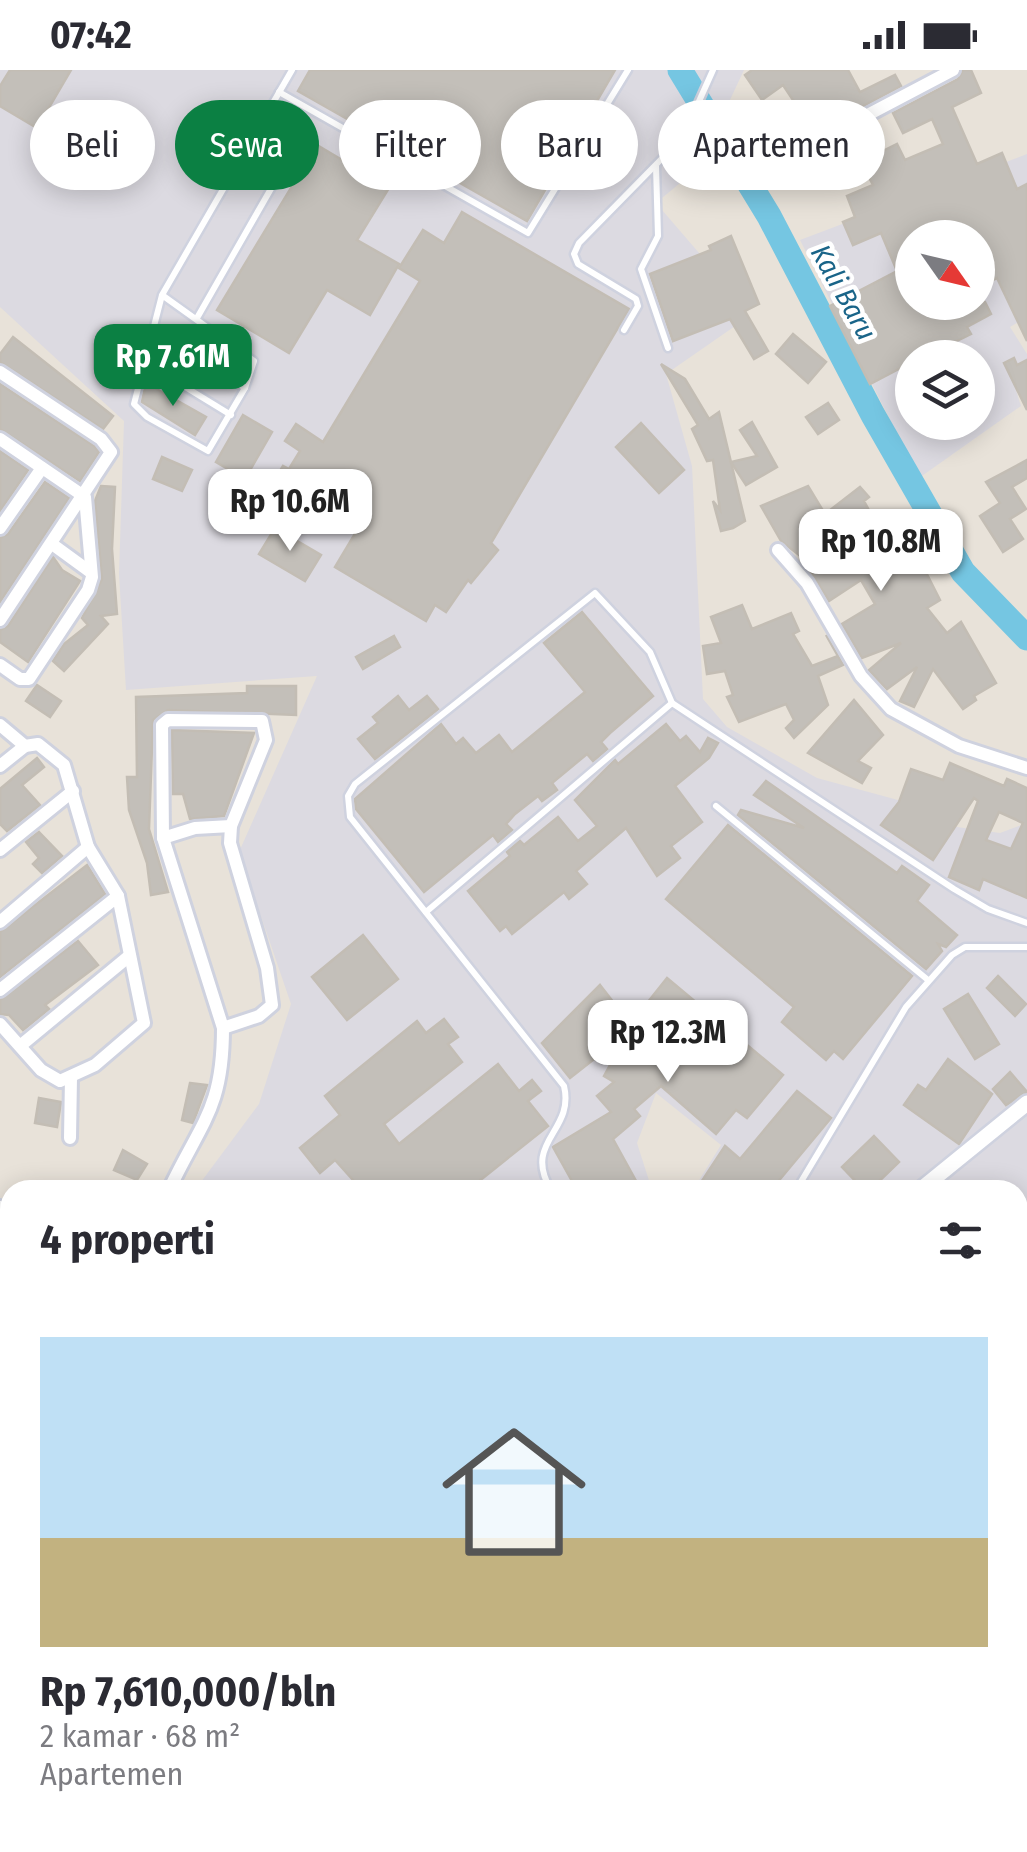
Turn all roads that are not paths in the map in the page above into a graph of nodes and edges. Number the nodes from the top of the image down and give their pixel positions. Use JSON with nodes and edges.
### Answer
{"nodes":[{"id":1,"x":292,"y":70,"type":"edge"},
{"id":2,"x":628,"y":70,"type":"edge"},
{"id":3,"x":713,"y":70,"type":"edge"},
{"id":4,"x":954,"y":70,"type":"edge"},
{"id":5,"x":278,"y":92,"type":"junction"},
{"id":6,"x":885,"y":106,"type":"edge"},
{"id":7,"x":656,"y":165,"type":"junction"},
{"id":8,"x":270,"y":190,"type":"edge"},
{"id":9,"x":162,"y":295,"type":"junction"},
{"id":10,"x":197,"y":318,"type":"junction"},
{"id":11,"x":152,"y":329,"type":"junction"},
{"id":12,"x":624,"y":330,"type":"dead end"},
{"id":13,"x":668,"y":348,"type":"dead end"},
{"id":14,"x":146,"y":363,"type":"junction"},
{"id":15,"x":0,"y":372,"type":"edge"},
{"id":16,"x":246,"y":388,"type":"junction"},
{"id":17,"x":232,"y":415,"type":"junction"},
{"id":18,"x":0,"y":439,"type":"edge"},
{"id":19,"x":42,"y":468,"type":"junction"},
{"id":20,"x":85,"y":497,"type":"junction"},
{"id":21,"x":0,"y":528,"type":"edge"},
{"id":22,"x":52,"y":544,"type":"junction"},
{"id":23,"x":778,"y":550,"type":"dead end"},
{"id":24,"x":89,"y":571,"type":"junction"},
{"id":25,"x":0,"y":620,"type":"edge"},
{"id":26,"x":0,"y":665,"type":"edge"},
{"id":27,"x":672,"y":703,"type":"junction"},
{"id":28,"x":0,"y":725,"type":"edge"},
{"id":29,"x":25,"y":746,"type":"junction"},
{"id":30,"x":0,"y":766,"type":"edge"},
{"id":31,"x":1027,"y":768,"type":"edge"},
{"id":32,"x":72,"y":791,"type":"junction"},
{"id":33,"x":716,"y":806,"type":"dead end"},
{"id":34,"x":231,"y":826,"type":"junction"},
{"id":35,"x":163,"y":838,"type":"junction"},
{"id":36,"x":88,"y":847,"type":"junction"},
{"id":37,"x":0,"y":850,"type":"edge"},
{"id":38,"x":118,"y":896,"type":"junction"},
{"id":39,"x":426,"y":912,"type":"junction"},
{"id":40,"x":0,"y":922,"type":"edge"},
{"id":41,"x":1027,"y":923,"type":"edge"},
{"id":42,"x":1027,"y":947,"type":"edge"},
{"id":43,"x":128,"y":957,"type":"junction"},
{"id":44,"x":928,"y":980,"type":"junction"},
{"id":45,"x":0,"y":990,"type":"edge"},
{"id":46,"x":0,"y":1024,"type":"edge"},
{"id":47,"x":223,"y":1028,"type":"junction"},
{"id":48,"x":20,"y":1046,"type":"junction"},
{"id":49,"x":71,"y":1078,"type":"junction"},
{"id":50,"x":1027,"y":1103,"type":"edge"},
{"id":51,"x":70,"y":1138,"type":"dead end"},
{"id":52,"x":173,"y":1180,"type":"edge"},
{"id":53,"x":545,"y":1180,"type":"edge"},
{"id":54,"x":802,"y":1180,"type":"edge"},
{"id":55,"x":932,"y":1180,"type":"edge"}],
"edges":[{"from":1,"to":5,"type":"lane"},
{"from":2,"to":5,"type":"lane"},
{"from":3,"to":7,"type":"lane"},
{"from":4,"to":6,"type":"street"},
{"from":5,"to":9,"type":"lane"},
{"from":7,"to":12,"type":"lane"},
{"from":7,"to":13,"type":"lane"},
{"from":8,"to":10,"type":"lane"},
{"from":9,"to":10,"type":"lane"},
{"from":9,"to":11,"type":"lane"},
{"from":10,"to":16,"type":"lane"},
{"from":11,"to":14,"type":"lane"},
{"from":11,"to":16,"type":"lane"},
{"from":14,"to":17,"type":"lane"},
{"from":14,"to":17,"type":"lane"},
{"from":15,"to":20,"type":"street"},
{"from":16,"to":17,"type":"lane"},
{"from":18,"to":19,"type":"street"},
{"from":19,"to":20,"type":"street"},
{"from":19,"to":21,"type":"street"},
{"from":20,"to":22,"type":"street"},
{"from":20,"to":24,"type":"street"},
{"from":22,"to":24,"type":"street"},
{"from":22,"to":25,"type":"street"},
{"from":23,"to":31,"type":"street"},
{"from":24,"to":26,"type":"street"},
{"from":27,"to":39,"type":"lane"},
{"from":27,"to":39,"type":"lane"},
{"from":27,"to":41,"type":"lane"},
{"from":28,"to":29,"type":"street"},
{"from":29,"to":30,"type":"street"},
{"from":29,"to":32,"type":"street"},
{"from":32,"to":36,"type":"street"},
{"from":32,"to":37,"type":"street"},
{"from":33,"to":44,"type":"lane"},
{"from":34,"to":35,"type":"street"},
{"from":34,"to":35,"type":"street"},
{"from":34,"to":47,"type":"street"},
{"from":35,"to":47,"type":"street"},
{"from":36,"to":38,"type":"street"},
{"from":36,"to":40,"type":"street"},
{"from":38,"to":43,"type":"street"},
{"from":38,"to":45,"type":"street"},
{"from":39,"to":53,"type":"lane"},
{"from":42,"to":44,"type":"lane"},
{"from":43,"to":48,"type":"street"},
{"from":43,"to":49,"type":"street"},
{"from":44,"to":54,"type":"lane"},
{"from":46,"to":48,"type":"street"},
{"from":47,"to":52,"type":"street"},
{"from":48,"to":49,"type":"street"},
{"from":49,"to":51,"type":"street"},
{"from":50,"to":55,"type":"street"}]}
